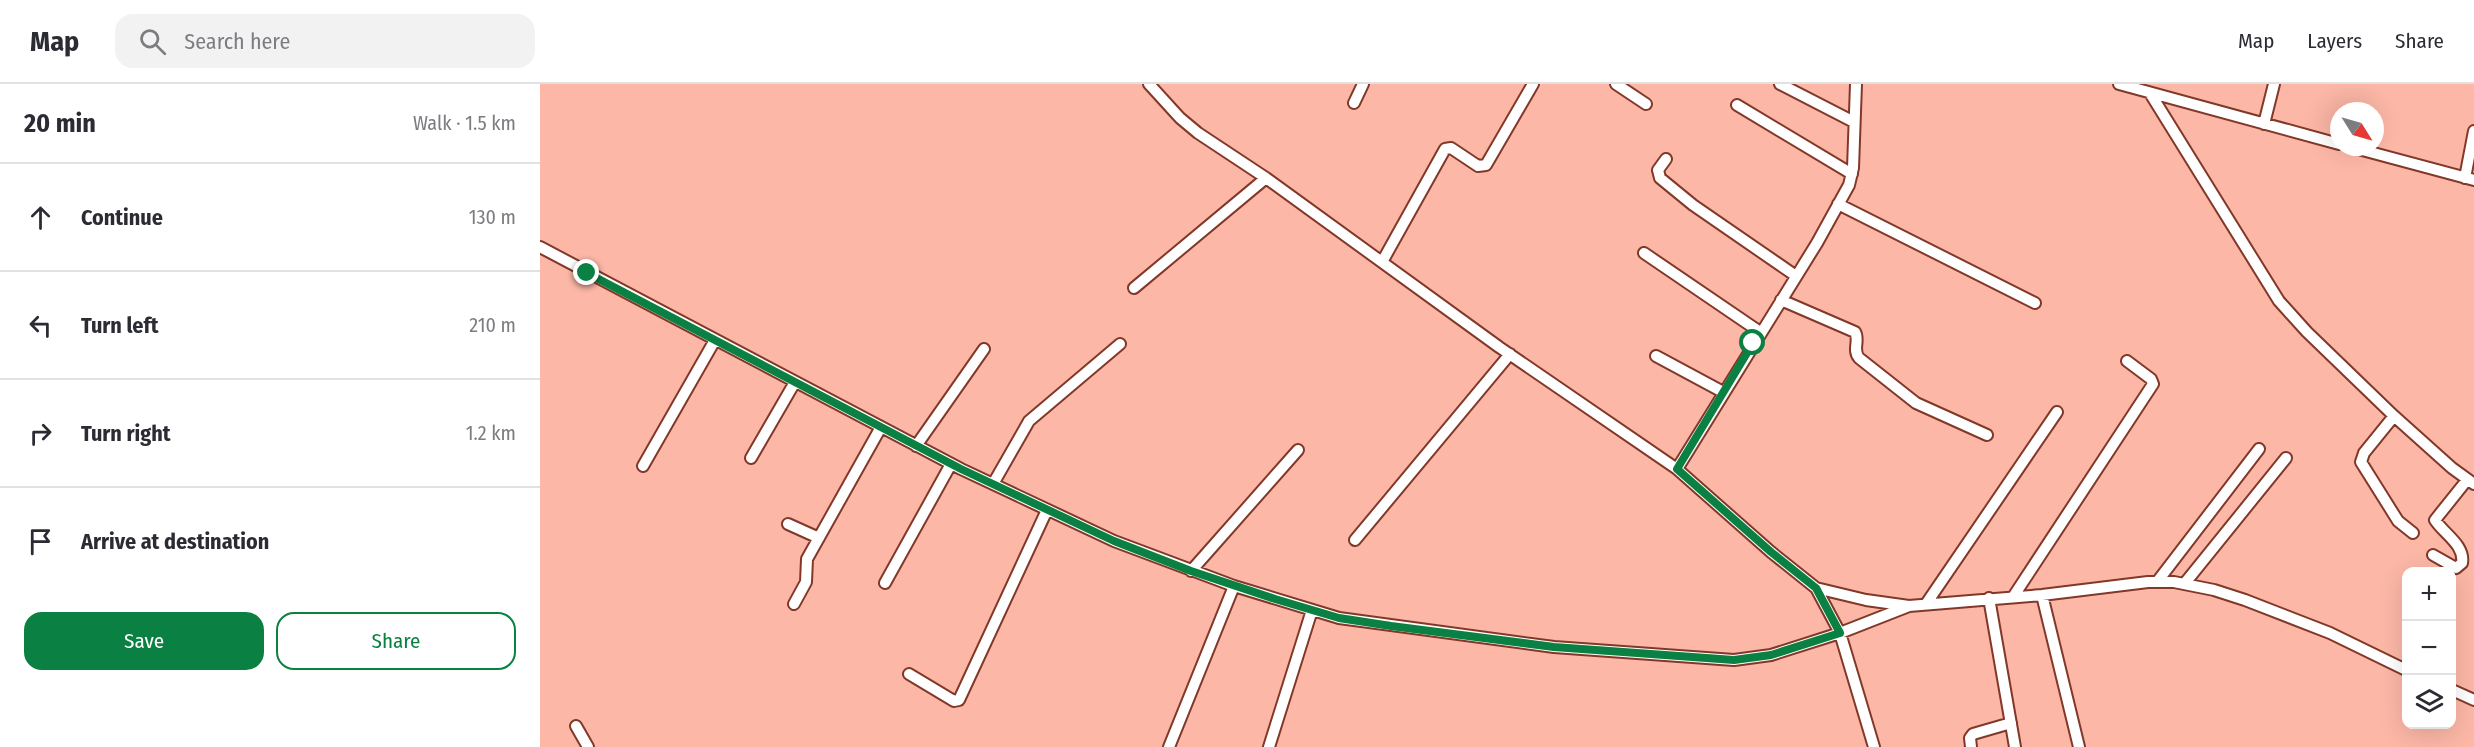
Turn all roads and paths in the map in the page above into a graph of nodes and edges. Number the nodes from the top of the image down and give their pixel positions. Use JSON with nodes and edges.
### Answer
{"nodes":[{"id":1,"x":1149,"y":84,"type":"edge"},
{"id":2,"x":1363,"y":84,"type":"edge"},
{"id":3,"x":1533,"y":84,"type":"edge"},
{"id":4,"x":1616,"y":84,"type":"edge"},
{"id":5,"x":1780,"y":84,"type":"edge"},
{"id":6,"x":1856,"y":84,"type":"edge"},
{"id":7,"x":2119,"y":84,"type":"edge"},
{"id":8,"x":2274,"y":84,"type":"edge"},
{"id":9,"x":2151,"y":93,"type":"junction"},
{"id":10,"x":1354,"y":103,"type":"dead end"},
{"id":11,"x":1646,"y":104,"type":"dead end"},
{"id":12,"x":1737,"y":105,"type":"dead end"},
{"id":13,"x":1854,"y":122,"type":"junction"},
{"id":14,"x":2264,"y":124,"type":"junction"},
{"id":15,"x":2474,"y":131,"type":"edge"},
{"id":16,"x":2330,"y":142,"type":"edge"},
{"id":17,"x":2384,"y":156,"type":"edge"},
{"id":18,"x":1666,"y":159,"type":"dead end"},
{"id":19,"x":1852,"y":174,"type":"junction"},
{"id":20,"x":1266,"y":178,"type":"junction"},
{"id":21,"x":2470,"y":179,"type":"edge"},
{"id":22,"x":1838,"y":204,"type":"junction"},
{"id":23,"x":540,"y":247,"type":"edge"},
{"id":24,"x":1644,"y":253,"type":"dead end"},
{"id":25,"x":1382,"y":262,"type":"junction"},
{"id":26,"x":1796,"y":276,"type":"junction"},
{"id":27,"x":1134,"y":288,"type":"dead end"},
{"id":28,"x":1781,"y":300,"type":"junction"},
{"id":29,"x":2035,"y":303,"type":"dead end"},
{"id":30,"x":1760,"y":332,"type":"junction"},
{"id":31,"x":715,"y":340,"type":"junction"},
{"id":32,"x":1120,"y":344,"type":"dead end"},
{"id":33,"x":984,"y":349,"type":"dead end"},
{"id":34,"x":1510,"y":354,"type":"junction"},
{"id":35,"x":1656,"y":356,"type":"dead end"},
{"id":36,"x":2127,"y":361,"type":"dead end"},
{"id":37,"x":795,"y":382,"type":"junction"},
{"id":38,"x":1723,"y":392,"type":"junction"},
{"id":39,"x":2057,"y":412,"type":"dead end"},
{"id":40,"x":2394,"y":416,"type":"junction"},
{"id":41,"x":881,"y":427,"type":"junction"},
{"id":42,"x":1987,"y":435,"type":"dead end"},
{"id":43,"x":916,"y":446,"type":"junction"},
{"id":44,"x":2259,"y":449,"type":"dead end"},
{"id":45,"x":1298,"y":450,"type":"dead end"},
{"id":46,"x":751,"y":458,"type":"dead end"},
{"id":47,"x":2286,"y":458,"type":"dead end"},
{"id":48,"x":951,"y":464,"type":"junction"},
{"id":49,"x":643,"y":466,"type":"dead end"},
{"id":50,"x":1677,"y":469,"type":"junction"},
{"id":51,"x":2471,"y":482,"type":"edge"},
{"id":52,"x":993,"y":484,"type":"junction"},
{"id":53,"x":1047,"y":510,"type":"junction"},
{"id":54,"x":788,"y":524,"type":"dead end"},
{"id":55,"x":2413,"y":532,"type":"dead end"},
{"id":56,"x":819,"y":538,"type":"junction"},
{"id":57,"x":1355,"y":540,"type":"dead end"},
{"id":58,"x":2433,"y":555,"type":"dead end"},
{"id":59,"x":1191,"y":571,"type":"junction"},
{"id":60,"x":2157,"y":582,"type":"junction"},
{"id":61,"x":885,"y":583,"type":"dead end"},
{"id":62,"x":2185,"y":583,"type":"junction"},
{"id":63,"x":1234,"y":586,"type":"junction"},
{"id":64,"x":1816,"y":588,"type":"junction"},
{"id":65,"x":2042,"y":595,"type":"junction"},
{"id":66,"x":2013,"y":597,"type":"junction"},
{"id":67,"x":1989,"y":598,"type":"junction"},
{"id":68,"x":794,"y":604,"type":"dead end"},
{"id":69,"x":1926,"y":604,"type":"junction"},
{"id":70,"x":1909,"y":606,"type":"junction"},
{"id":71,"x":1312,"y":610,"type":"junction"},
{"id":72,"x":1840,"y":633,"type":"junction"},
{"id":73,"x":2402,"y":668,"type":"edge"},
{"id":74,"x":909,"y":674,"type":"dead end"},
{"id":75,"x":2456,"y":692,"type":"edge"},
{"id":76,"x":2474,"y":700,"type":"edge"},
{"id":77,"x":2011,"y":723,"type":"junction"},
{"id":78,"x":576,"y":726,"type":"dead end"},
{"id":79,"x":588,"y":747,"type":"edge"},
{"id":80,"x":1169,"y":747,"type":"edge"},
{"id":81,"x":1269,"y":747,"type":"edge"},
{"id":82,"x":1874,"y":747,"type":"edge"},
{"id":83,"x":1971,"y":747,"type":"edge"},
{"id":84,"x":2015,"y":747,"type":"edge"},
{"id":85,"x":2079,"y":747,"type":"edge"}],
"edges":[{"from":1,"to":20,"type":"street"},
{"from":2,"to":10,"type":"street"},
{"from":3,"to":25,"type":"street"},
{"from":4,"to":11,"type":"street"},
{"from":5,"to":13,"type":"street"},
{"from":6,"to":13,"type":"street"},
{"from":7,"to":9,"type":"street"},
{"from":8,"to":14,"type":"street"},
{"from":9,"to":14,"type":"street"},
{"from":9,"to":40,"type":"street"},
{"from":12,"to":19,"type":"street"},
{"from":13,"to":19,"type":"street"},
{"from":14,"to":16,"type":"street"},
{"from":15,"to":21,"type":"street"},
{"from":17,"to":21,"type":"street"},
{"from":18,"to":26,"type":"street"},
{"from":19,"to":22,"type":"street"},
{"from":20,"to":25,"type":"street"},
{"from":20,"to":27,"type":"street"},
{"from":22,"to":26,"type":"street"},
{"from":22,"to":29,"type":"street"},
{"from":23,"to":31,"type":"street"},
{"from":24,"to":30,"type":"street"},
{"from":25,"to":34,"type":"street"},
{"from":26,"to":28,"type":"street"},
{"from":28,"to":30,"type":"street"},
{"from":28,"to":42,"type":"street"},
{"from":30,"to":38,"type":"street"},
{"from":31,"to":37,"type":"street"},
{"from":31,"to":49,"type":"street"},
{"from":32,"to":52,"type":"street"},
{"from":33,"to":43,"type":"street"},
{"from":34,"to":50,"type":"street"},
{"from":34,"to":57,"type":"street"},
{"from":35,"to":38,"type":"street"},
{"from":36,"to":66,"type":"street"},
{"from":37,"to":41,"type":"street"},
{"from":37,"to":46,"type":"street"},
{"from":38,"to":50,"type":"street"},
{"from":39,"to":69,"type":"street"},
{"from":40,"to":51,"type":"street"},
{"from":40,"to":55,"type":"street"},
{"from":41,"to":43,"type":"street"},
{"from":41,"to":56,"type":"street"},
{"from":43,"to":48,"type":"street"},
{"from":44,"to":60,"type":"street"},
{"from":45,"to":59,"type":"street"},
{"from":47,"to":62,"type":"street"},
{"from":48,"to":52,"type":"street"},
{"from":48,"to":61,"type":"street"},
{"from":50,"to":64,"type":"street"},
{"from":51,"to":58,"type":"street"},
{"from":52,"to":53,"type":"street"},
{"from":53,"to":59,"type":"street"},
{"from":53,"to":74,"type":"street"},
{"from":54,"to":56,"type":"street"},
{"from":56,"to":68,"type":"street"},
{"from":59,"to":63,"type":"street"},
{"from":60,"to":62,"type":"street"},
{"from":60,"to":65,"type":"street"},
{"from":62,"to":73,"type":"street"},
{"from":63,"to":71,"type":"street"},
{"from":63,"to":80,"type":"street"},
{"from":64,"to":70,"type":"street"},
{"from":64,"to":72,"type":"street"},
{"from":65,"to":66,"type":"street"},
{"from":65,"to":85,"type":"street"},
{"from":66,"to":67,"type":"street"},
{"from":67,"to":69,"type":"street"},
{"from":67,"to":77,"type":"street"},
{"from":69,"to":70,"type":"street"},
{"from":70,"to":72,"type":"street"},
{"from":71,"to":72,"type":"street"},
{"from":71,"to":81,"type":"street"},
{"from":72,"to":82,"type":"street"},
{"from":75,"to":76,"type":"street"},
{"from":77,"to":83,"type":"street"},
{"from":77,"to":84,"type":"street"},
{"from":78,"to":79,"type":"street"}]}
